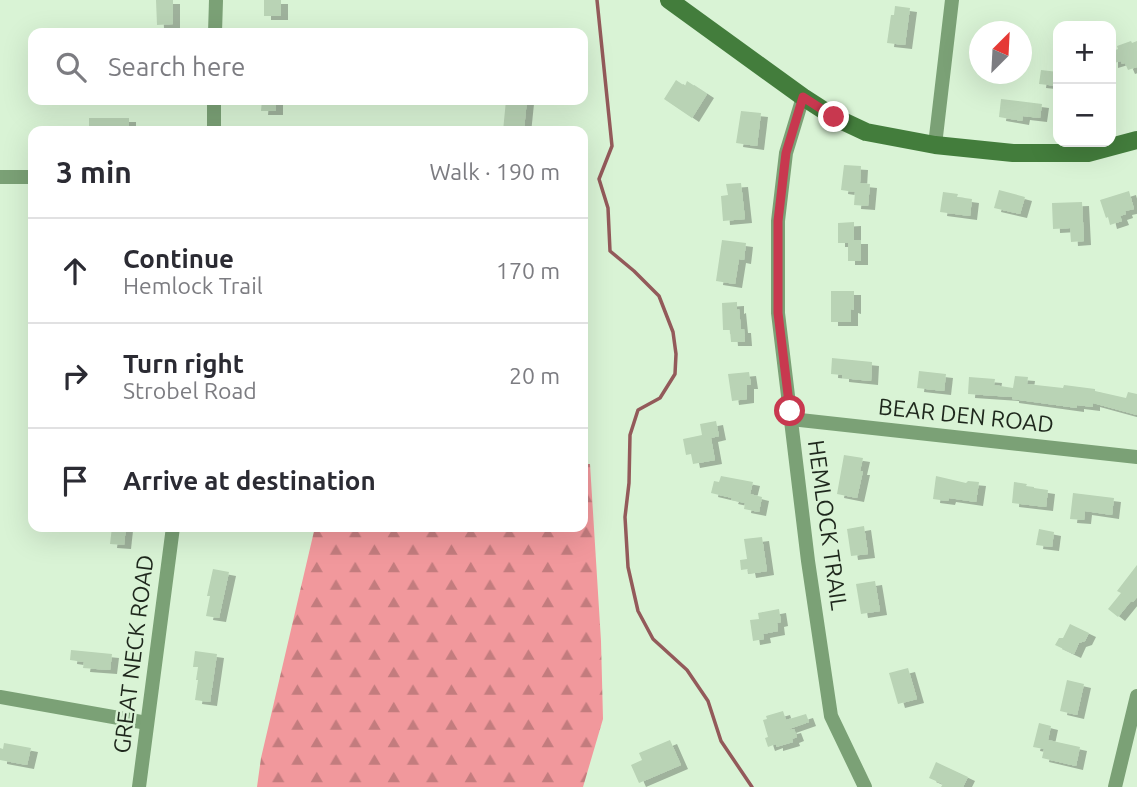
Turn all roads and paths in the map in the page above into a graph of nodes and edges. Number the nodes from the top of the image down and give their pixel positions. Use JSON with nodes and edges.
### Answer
{"nodes":[{"id":1,"x":216,"y":0,"type":"edge"},
{"id":2,"x":669,"y":0,"type":"edge"},
{"id":3,"x":952,"y":0,"type":"edge"},
{"id":4,"x":215,"y":28,"type":"edge"},
{"id":5,"x":803,"y":97,"type":"junction"},
{"id":6,"x":214,"y":105,"type":"edge"},
{"id":7,"x":214,"y":126,"type":"edge"},
{"id":8,"x":1137,"y":140,"type":"edge"},
{"id":9,"x":934,"y":145,"type":"junction"},
{"id":10,"x":0,"y":177,"type":"edge"},
{"id":11,"x":28,"y":177,"type":"edge"},
{"id":12,"x":791,"y":419,"type":"junction"},
{"id":13,"x":1137,"y":457,"type":"edge"},
{"id":14,"x":172,"y":532,"type":"edge"},
{"id":15,"x":1137,"y":696,"type":"edge"},
{"id":16,"x":0,"y":697,"type":"edge"},
{"id":17,"x":147,"y":723,"type":"junction"},
{"id":18,"x":139,"y":787,"type":"edge"},
{"id":19,"x":865,"y":787,"type":"edge"},
{"id":20,"x":1115,"y":787,"type":"edge"}],
"edges":[{"from":1,"to":4,"type":"street"},
{"from":2,"to":5,"type":"street"},
{"from":3,"to":9,"type":"street"},
{"from":5,"to":9,"type":"street"},
{"from":5,"to":12,"type":"street","name":"HEMLOCK TRAIL"},
{"from":6,"to":7,"type":"street"},
{"from":8,"to":9,"type":"street"},
{"from":10,"to":11,"type":"street"},
{"from":12,"to":13,"type":"street","name":"BEAR DEN ROAD"},
{"from":12,"to":19,"type":"street","name":"HEMLOCK TRAIL"},
{"from":14,"to":17,"type":"street","name":"GREAT NECK ROAD"},
{"from":15,"to":20,"type":"street"},
{"from":16,"to":17,"type":"street"},
{"from":17,"to":18,"type":"street","name":"GREAT NECK ROAD"}]}
